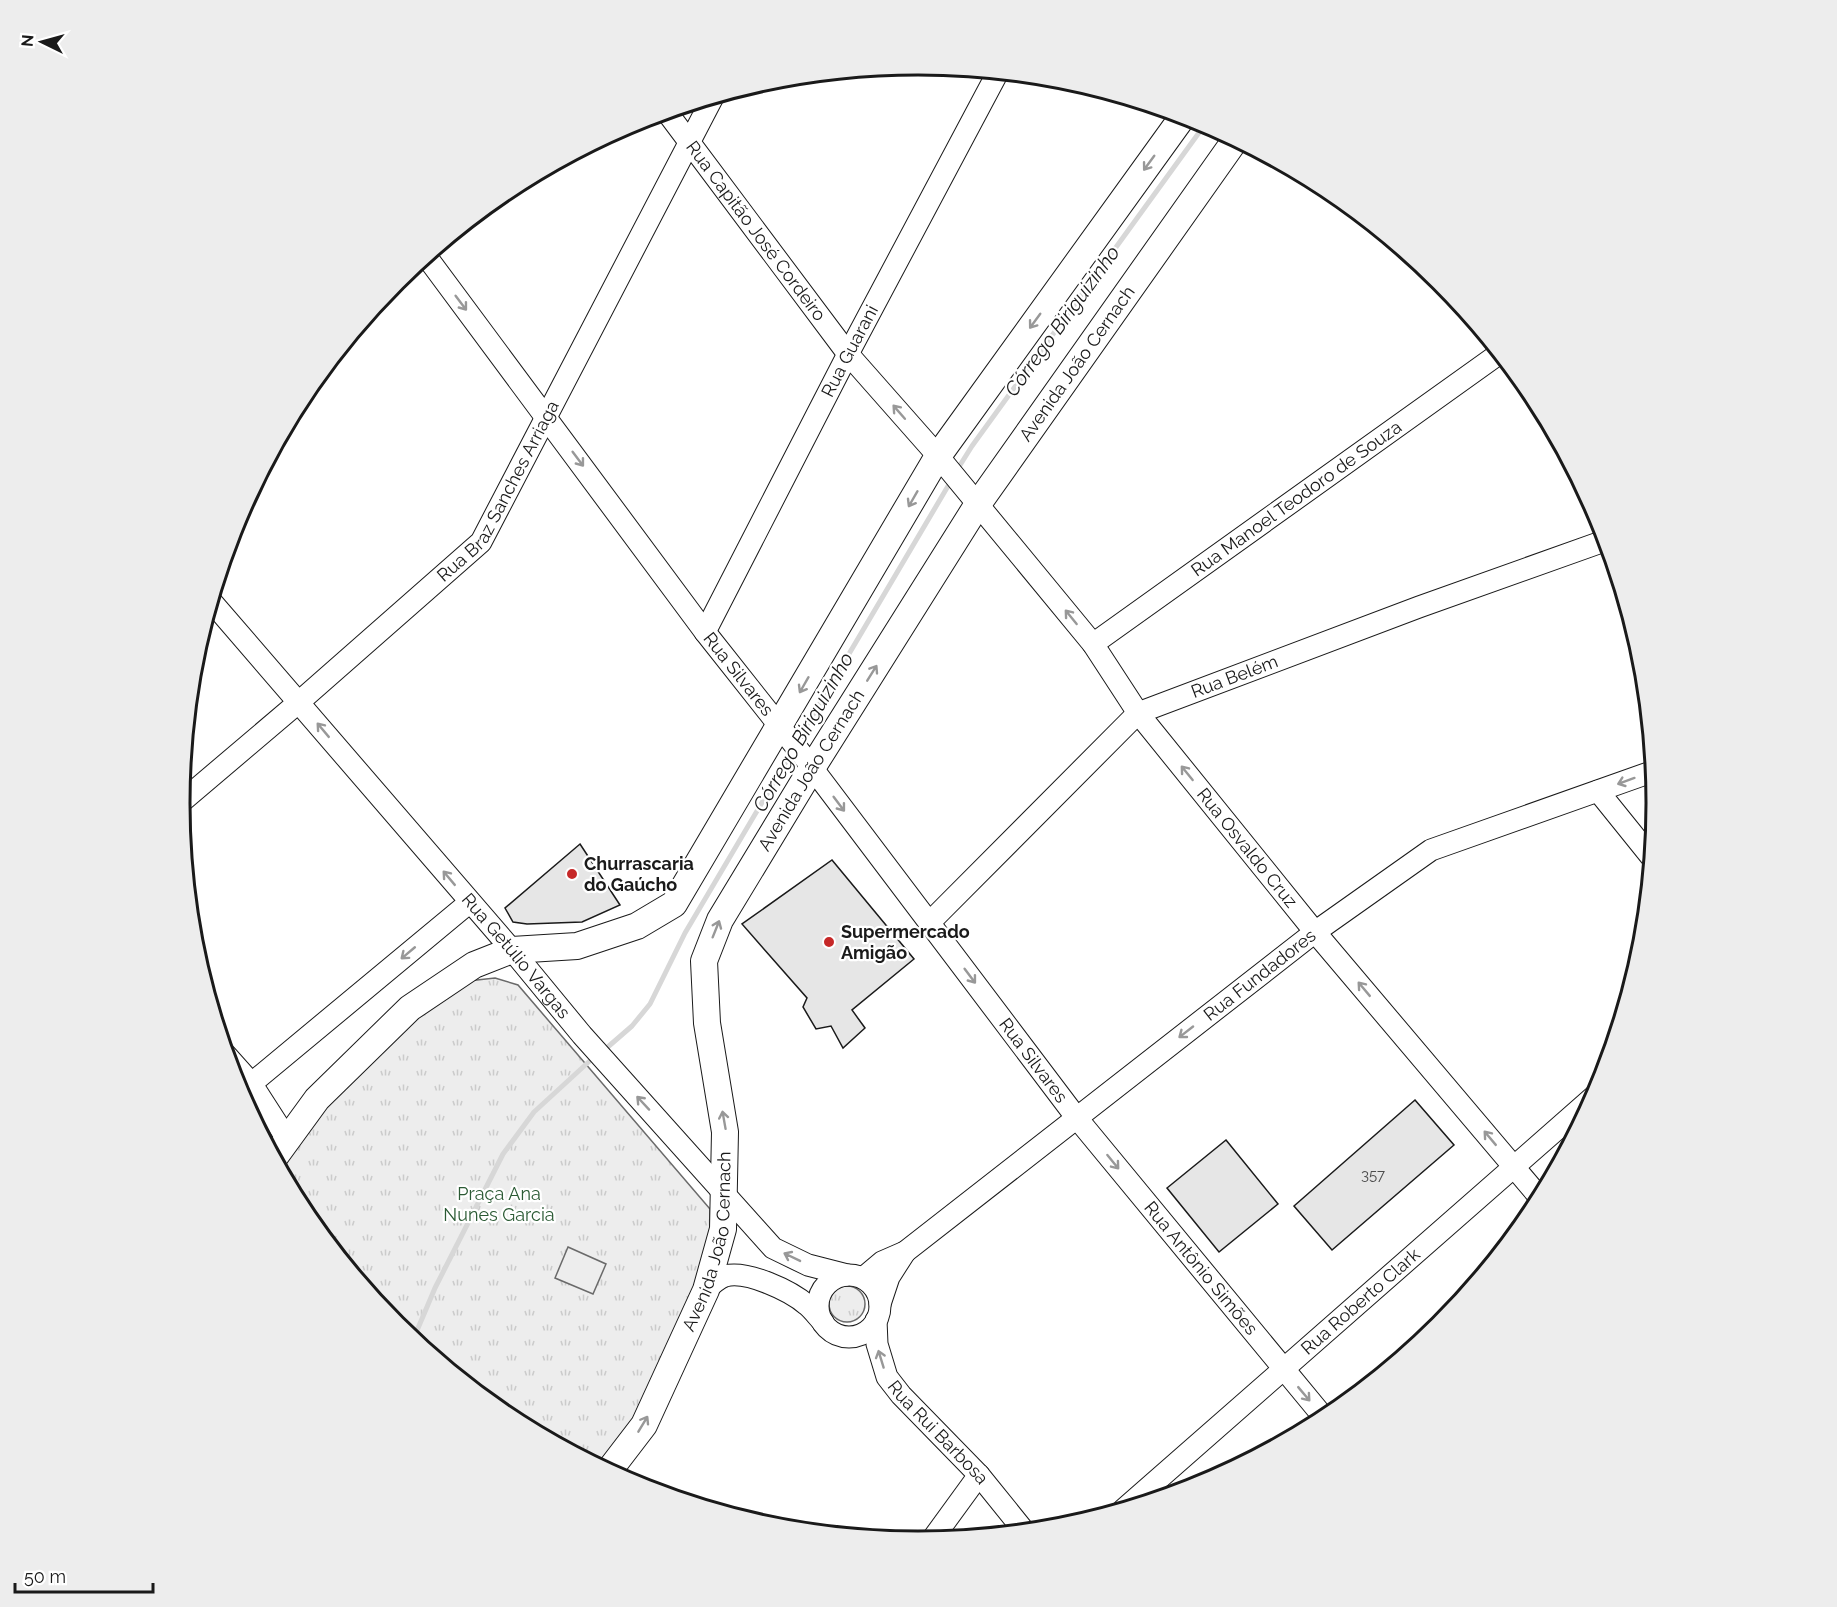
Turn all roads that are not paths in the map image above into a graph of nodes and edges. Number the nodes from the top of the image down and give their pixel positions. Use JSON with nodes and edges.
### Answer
{"nodes":[{"id":1,"x":994,"y":79,"type":"edge"},
{"id":2,"x":708,"y":107,"type":"edge"},
{"id":3,"x":672,"y":119,"type":"edge"},
{"id":4,"x":1179,"y":123,"type":"edge"},
{"id":5,"x":689,"y":142,"type":"junction"},
{"id":6,"x":1231,"y":146,"type":"edge"},
{"id":7,"x":431,"y":263,"type":"edge"},
{"id":8,"x":848,"y":354,"type":"junction"},
{"id":9,"x":1494,"y":357,"type":"edge"},
{"id":10,"x":547,"y":418,"type":"junction"},
{"id":11,"x":941,"y":461,"type":"junction"},
{"id":12,"x":970,"y":496,"type":"junction"},
{"id":13,"x":1599,"y":543,"type":"edge"},
{"id":14,"x":217,"y":607,"type":"edge"},
{"id":15,"x":705,"y":632,"type":"junction"},
{"id":16,"x":1093,"y":644,"type":"junction"},
{"id":17,"x":299,"y":702,"type":"junction"},
{"id":18,"x":1138,"y":713,"type":"junction"},
{"id":19,"x":784,"y":731,"type":"junction"},
{"id":20,"x":808,"y":762,"type":"junction"},
{"id":21,"x":1646,"y":774,"type":"edge"},
{"id":22,"x":1598,"y":791,"type":"junction"},
{"id":23,"x":190,"y":794,"type":"edge"},
{"id":24,"x":1645,"y":849,"type":"edge"},
{"id":25,"x":470,"y":902,"type":"junction"},
{"id":26,"x":930,"y":922,"type":"junction"},
{"id":27,"x":1315,"y":932,"type":"junction"},
{"id":28,"x":512,"y":950,"type":"junction"},
{"id":29,"x":247,"y":1086,"type":"edge"},
{"id":30,"x":1580,"y":1109,"type":"edge"},
{"id":31,"x":258,"y":1111,"type":"edge"},
{"id":32,"x":1076,"y":1117,"type":"junction"},
{"id":33,"x":280,"y":1149,"type":"edge"},
{"id":34,"x":1514,"y":1166,"type":"junction"},
{"id":35,"x":1535,"y":1191,"type":"edge"},
{"id":36,"x":725,"y":1192,"type":"junction"},
{"id":37,"x":905,"y":1252,"type":"junction"},
{"id":38,"x":855,"y":1276,"type":"junction"},
{"id":39,"x":706,"y":1290,"type":"junction"},
{"id":40,"x":878,"y":1312,"type":"junction"},
{"id":41,"x":823,"y":1323,"type":"junction"},
{"id":42,"x":1283,"y":1369,"type":"junction"},
{"id":43,"x":1319,"y":1412,"type":"edge"},
{"id":44,"x":613,"y":1465,"type":"edge"},
{"id":45,"x":979,"y":1475,"type":"junction"},
{"id":46,"x":1137,"y":1498,"type":"edge"},
{"id":47,"x":1019,"y":1525,"type":"edge"},
{"id":48,"x":938,"y":1531,"type":"edge"}],
"edges":[{"from":1,"to":8,"type":"street","name":"Rua Guarani"},
{"from":2,"to":5,"type":"street","name":"Rua Braz Sanches Arriaga"},
{"from":3,"to":5,"type":"street","name":"Rua Capitão José Cordeiro"},
{"from":4,"to":11,"type":"main road","one_way":true},
{"from":5,"to":8,"type":"street","name":"Rua Capitão José Cordeiro"},
{"from":5,"to":10,"type":"street","name":"Rua Braz Sanches Arriaga"},
{"from":6,"to":12,"type":"main road","name":"Avenida João Cernach"},
{"from":7,"to":10,"type":"street","name":"Rua Silvares","one_way":true},
{"from":11,"to":8,"type":"street","name":"Rua Capitão José Cordeiro","one_way":true},
{"from":8,"to":15,"type":"street","name":"Rua Guarani"},
{"from":9,"to":16,"type":"street","name":"Rua Manoel Teodoro de Souza"},
{"from":10,"to":15,"type":"street","name":"Rua Silvares","one_way":true},
{"from":10,"to":17,"type":"street","name":"Rua Braz Sanches Arriaga"},
{"from":11,"to":12,"type":"street","name":"Rua Capitão José Cordeiro"},
{"from":11,"to":19,"type":"main road","one_way":true},
{"from":16,"to":12,"type":"street","name":"Rua Osvaldo Cruz","one_way":true},
{"from":20,"to":12,"type":"main road","name":"Avenida João Cernach","one_way":true},
{"from":13,"to":18,"type":"street","name":"Rua Belém"},
{"from":14,"to":17,"type":"street","name":"Rua Getúlio Vargas"},
{"from":15,"to":19,"type":"street","name":"Rua Silvares"},
{"from":16,"to":18,"type":"street","name":"Rua Osvaldo Cruz"},
{"from":17,"to":23,"type":"street","name":"Rua Braz Sanches Arriaga"},
{"from":25,"to":17,"type":"street","name":"Rua Getúlio Vargas","one_way":true},
{"from":18,"to":26,"type":"street","name":"Rua Belém"},
{"from":27,"to":18,"type":"street","name":"Rua Osvaldo Cruz","one_way":true},
{"from":19,"to":20,"type":"street","name":"Rua Silvares"},
{"from":19,"to":28,"type":"main road"},
{"from":20,"to":26,"type":"street","name":"Rua Silvares","one_way":true},
{"from":36,"to":20,"type":"main road","name":"Avenida João Cernach","one_way":true},
{"from":21,"to":22,"type":"street","name":"Rua Fundadores","one_way":true},
{"from":22,"to":24,"type":"street"},
{"from":22,"to":27,"type":"street","name":"Rua Fundadores"},
{"from":25,"to":28,"type":"street","name":"Rua Getúlio Vargas"},
{"from":25,"to":29,"type":"street","one_way":true},
{"from":26,"to":32,"type":"street","name":"Rua Silvares","one_way":true},
{"from":27,"to":32,"type":"street","name":"Rua Fundadores","one_way":true},
{"from":34,"to":27,"type":"street","name":"Rua Osvaldo Cruz","one_way":true},
{"from":28,"to":33,"type":"main road"},
{"from":36,"to":28,"type":"street","name":"Rua Getúlio Vargas","one_way":true},
{"from":30,"to":34,"type":"street","name":"Rua Roberto Clark"},
{"from":31,"to":33,"type":"street"},
{"from":32,"to":37,"type":"street","name":"Rua Fundadores"},
{"from":32,"to":42,"type":"street","name":"Rua Antônio Simões","one_way":true},
{"from":34,"to":35,"type":"street","name":"Rua Osvaldo Cruz"},
{"from":34,"to":42,"type":"street","name":"Rua Roberto Clark"},
{"from":38,"to":36,"type":"street","name":"Rua Getúlio Vargas","one_way":true},
{"from":36,"to":39,"type":"main road","name":"Avenida João Cernach"},
{"from":37,"to":38,"type":"street","name":"Rua Fundadores"},
{"from":37,"to":40,"type":"street","name":"Rua Fundadores"},
{"from":38,"to":40,"type":"street"},
{"from":38,"to":41,"type":"street"},
{"from":39,"to":41,"type":"street"},
{"from":44,"to":39,"type":"main road","name":"Avenida João Cernach","one_way":true},
{"from":40,"to":41,"type":"street"},
{"from":45,"to":40,"type":"street","name":"Rua Rui Barbosa","one_way":true},
{"from":42,"to":43,"type":"street","name":"Rua Antônio Simões","one_way":true},
{"from":42,"to":46,"type":"street","name":"Rua Roberto Clark"},
{"from":45,"to":47,"type":"street","name":"Rua Rui Barbosa"},
{"from":45,"to":48,"type":"street"}]}
